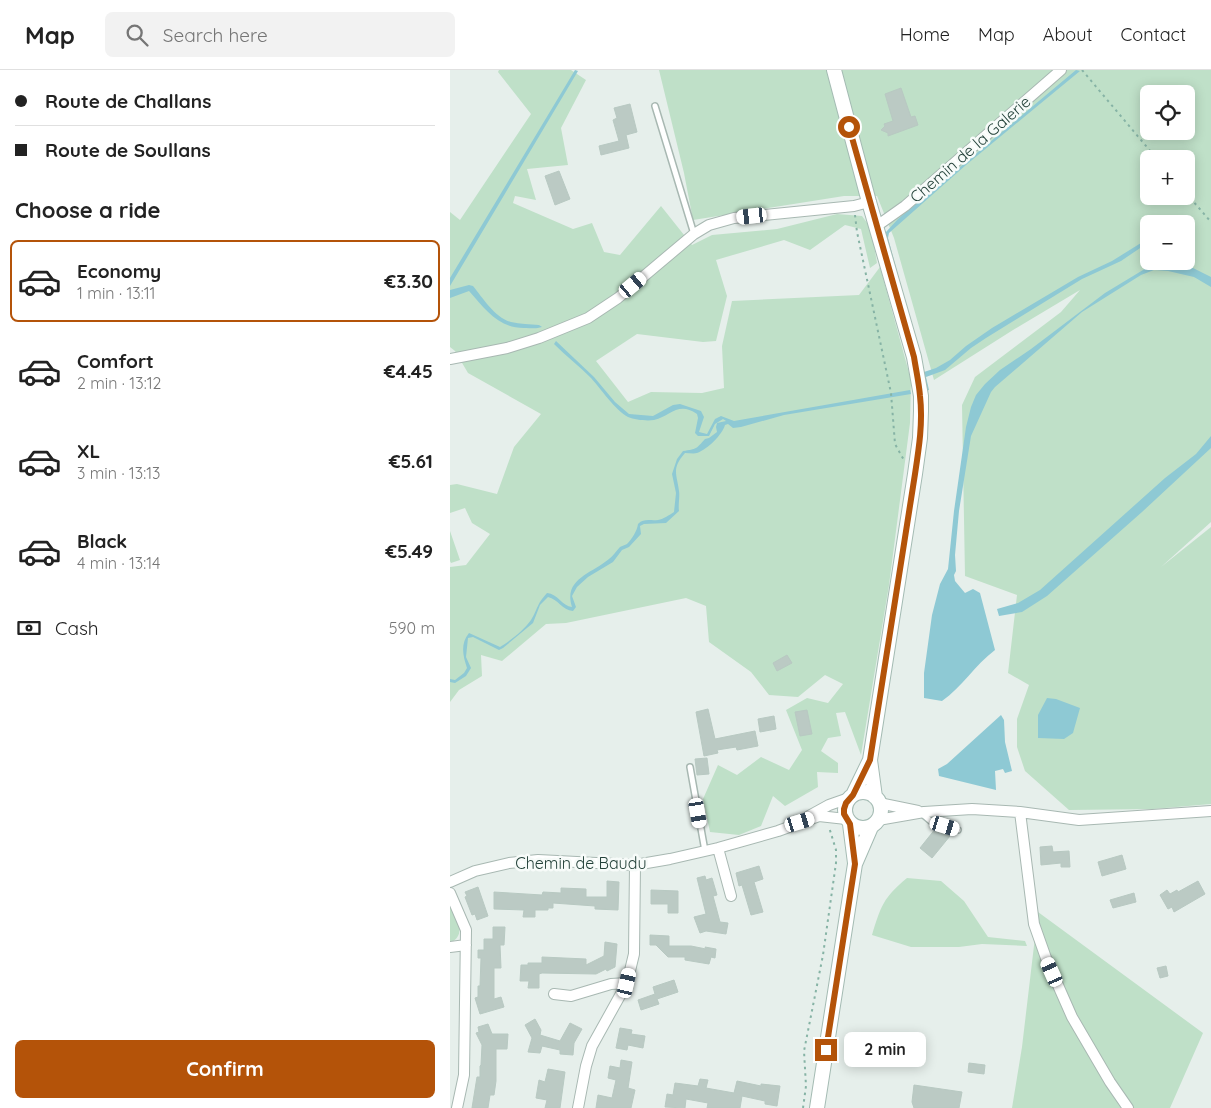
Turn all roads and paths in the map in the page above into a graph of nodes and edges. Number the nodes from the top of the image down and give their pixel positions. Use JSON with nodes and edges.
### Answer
{"nodes":[{"id":1,"x":834,"y":70,"type":"edge"},
{"id":2,"x":1061,"y":70,"type":"edge"},
{"id":3,"x":1082,"y":70,"type":"edge"},
{"id":4,"x":655,"y":106,"type":"dead end"},
{"id":5,"x":1149,"y":150,"type":"edge"},
{"id":6,"x":869,"y":202,"type":"junction"},
{"id":7,"x":1195,"y":203,"type":"edge"},
{"id":8,"x":854,"y":206,"type":"junction"},
{"id":9,"x":1211,"y":222,"type":"edge"},
{"id":10,"x":876,"y":224,"type":"junction"},
{"id":11,"x":694,"y":234,"type":"junction"},
{"id":12,"x":450,"y":359,"type":"edge"},
{"id":13,"x":905,"y":462,"type":"dead end"},
{"id":14,"x":870,"y":760,"type":"junction"},
{"id":15,"x":690,"y":767,"type":"dead end"},
{"id":16,"x":851,"y":796,"type":"junction"},
{"id":17,"x":877,"y":800,"type":"junction"},
{"id":18,"x":1211,"y":811,"type":"edge"},
{"id":19,"x":922,"y":812,"type":"junction"},
{"id":20,"x":1020,"y":812,"type":"junction"},
{"id":21,"x":830,"y":816,"type":"junction"},
{"id":22,"x":848,"y":821,"type":"junction"},
{"id":23,"x":800,"y":822,"type":"junction"},
{"id":24,"x":874,"y":823,"type":"junction"},
{"id":25,"x":958,"y":830,"type":"dead end"},
{"id":26,"x":718,"y":848,"type":"junction"},
{"id":27,"x":705,"y":851,"type":"junction"},
{"id":28,"x":855,"y":864,"type":"junction"},
{"id":29,"x":635,"y":865,"type":"junction"},
{"id":30,"x":450,"y":882,"type":"edge"},
{"id":31,"x":450,"y":893,"type":"edge"},
{"id":32,"x":731,"y":896,"type":"dead end"},
{"id":33,"x":466,"y":945,"type":"junction"},
{"id":34,"x":450,"y":947,"type":"edge"},
{"id":35,"x":627,"y":983,"type":"junction"},
{"id":36,"x":554,"y":994,"type":"dead end"},
{"id":37,"x":457,"y":1108,"type":"edge"},
{"id":38,"x":578,"y":1108,"type":"edge"},
{"id":39,"x":802,"y":1108,"type":"edge"},
{"id":40,"x":817,"y":1108,"type":"edge"},
{"id":41,"x":1128,"y":1108,"type":"edge"}],
"edges":[{"from":1,"to":6,"type":"main road"},
{"from":2,"to":10,"type":"street","name":"Chemin de la Galerie"},
{"from":3,"to":5,"type":"path"},
{"from":4,"to":11,"type":"lane"},
{"from":6,"to":8,"type":"street"},
{"from":6,"to":10,"type":"main road"},
{"from":7,"to":9,"type":"path"},
{"from":8,"to":11,"type":"street"},
{"from":8,"to":13,"type":"path"},
{"from":10,"to":14,"type":"main road"},
{"from":11,"to":12,"type":"street"},
{"from":14,"to":16,"type":"main road"},
{"from":14,"to":17,"type":"main road"},
{"from":15,"to":27,"type":"lane"},
{"from":16,"to":17,"type":"main road"},
{"from":16,"to":22,"type":"main road"},
{"from":16,"to":23,"type":"street","name":"Chemin de Baudu"},
{"from":17,"to":19,"type":"street"},
{"from":17,"to":24,"type":"main road"},
{"from":18,"to":20,"type":"street"},
{"from":19,"to":20,"type":"street"},
{"from":19,"to":24,"type":"street"},
{"from":19,"to":25,"type":"lane"},
{"from":20,"to":41,"type":"street"},
{"from":21,"to":22,"type":"street","name":"Chemin de Baudu"},
{"from":21,"to":23,"type":"street","name":"Chemin de Baudu"},
{"from":21,"to":39,"type":"path"},
{"from":22,"to":24,"type":"main road"},
{"from":22,"to":28,"type":"main road"},
{"from":23,"to":26,"type":"street","name":"Chemin de Baudu"},
{"from":24,"to":28,"type":"main road"},
{"from":26,"to":27,"type":"street","name":"Chemin de Baudu"},
{"from":26,"to":32,"type":"street"},
{"from":27,"to":29,"type":"street","name":"Chemin de Baudu"},
{"from":28,"to":40,"type":"main road"},
{"from":29,"to":30,"type":"street","name":"Chemin de Baudu"},
{"from":29,"to":35,"type":"street"},
{"from":31,"to":33,"type":"street"},
{"from":33,"to":34,"type":"street"},
{"from":33,"to":37,"type":"street"},
{"from":35,"to":36,"type":"street"},
{"from":35,"to":38,"type":"street"}]}
